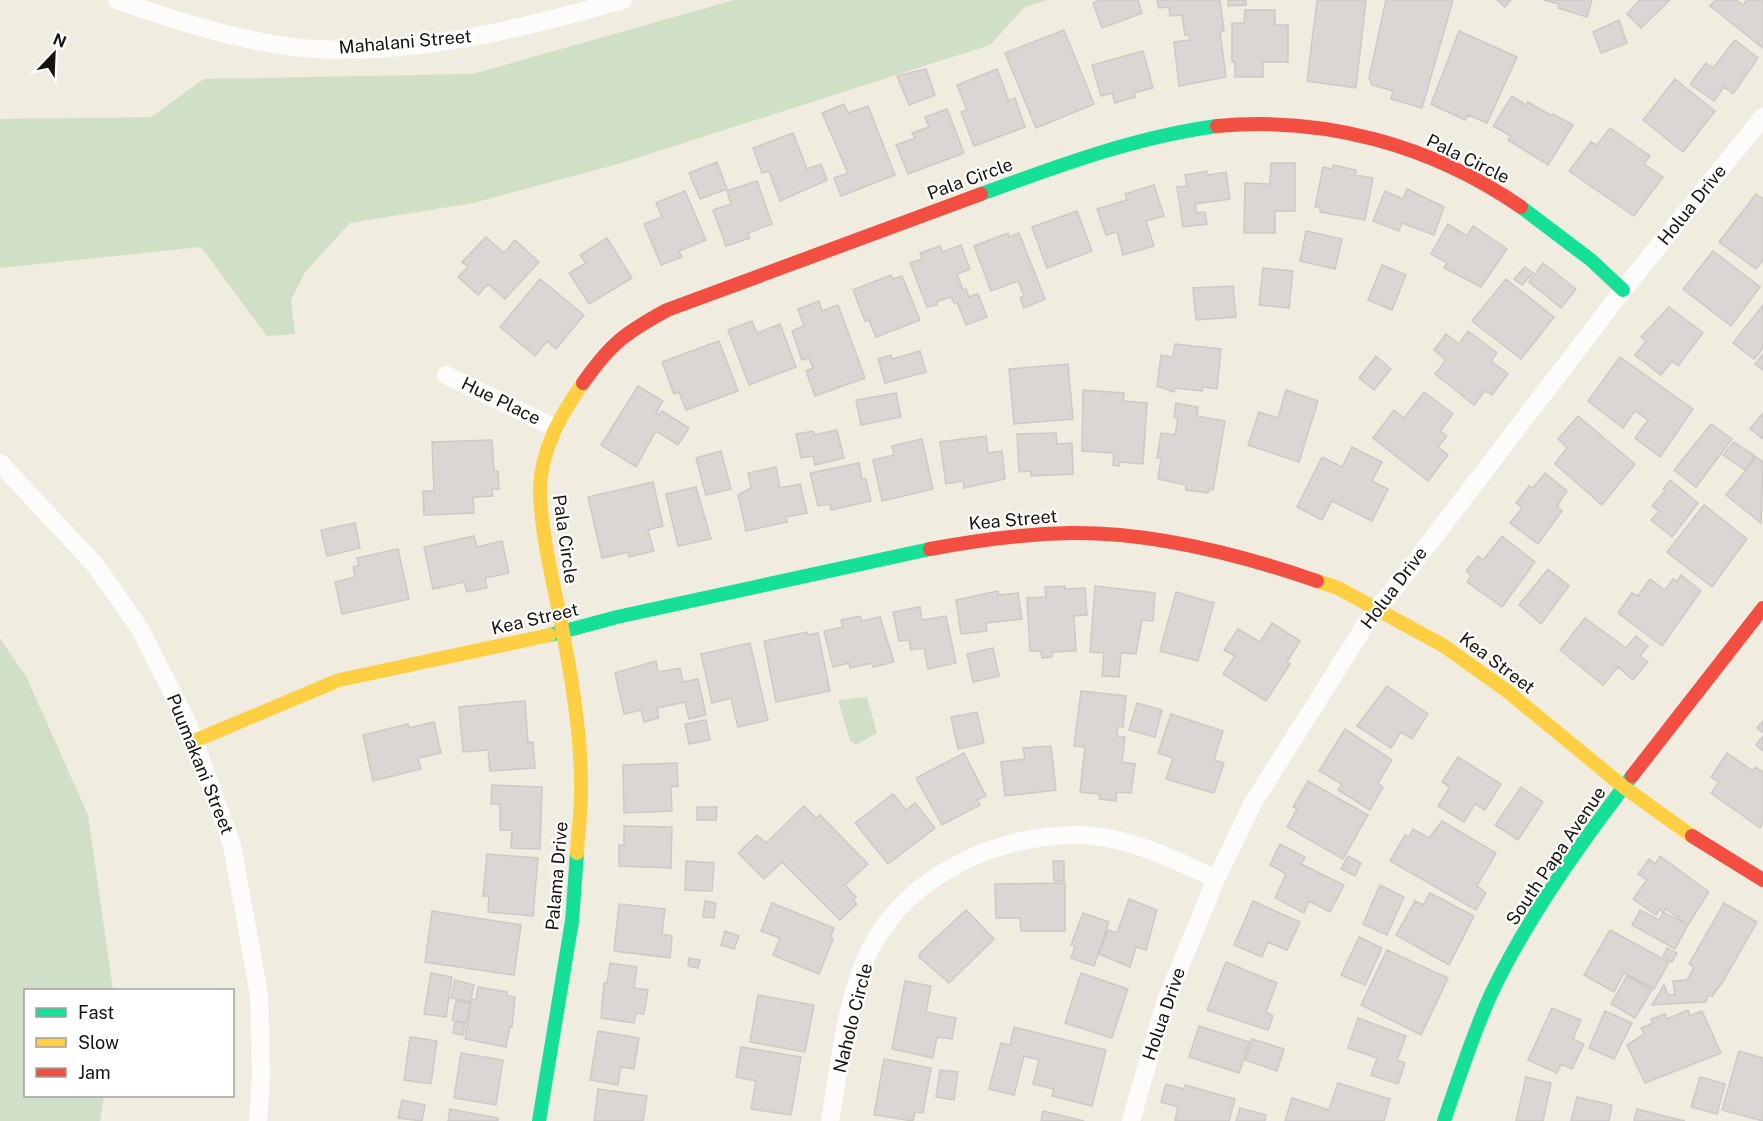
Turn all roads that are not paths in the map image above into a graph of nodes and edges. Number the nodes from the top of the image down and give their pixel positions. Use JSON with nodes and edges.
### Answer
{"nodes":[{"id":1,"x":117,"y":0,"type":"edge"},
{"id":2,"x":623,"y":0,"type":"edge"},
{"id":3,"x":1763,"y":117,"type":"edge"},
{"id":4,"x":1623,"y":290,"type":"junction"},
{"id":5,"x":446,"y":375,"type":"dead end"},
{"id":6,"x":555,"y":428,"type":"junction"},
{"id":7,"x":0,"y":463,"type":"edge"},
{"id":8,"x":1376,"y":608,"type":"junction"},
{"id":9,"x":1763,"y":608,"type":"edge"},
{"id":10,"x":560,"y":633,"type":"junction"},
{"id":11,"x":194,"y":741,"type":"junction"},
{"id":12,"x":1625,"y":788,"type":"junction"},
{"id":13,"x":1216,"y":879,"type":"junction"},
{"id":14,"x":1763,"y":880,"type":"edge"},
{"id":15,"x":258,"y":1121,"type":"edge"},
{"id":16,"x":539,"y":1121,"type":"edge"},
{"id":17,"x":830,"y":1121,"type":"edge"},
{"id":18,"x":1131,"y":1121,"type":"edge"},
{"id":19,"x":1444,"y":1121,"type":"edge"}],
"edges":[{"from":1,"to":2,"type":"street","name":"Mahalani Street"},
{"from":3,"to":4,"type":"street","name":"Holua Drive"},
{"from":4,"to":6,"type":"street","name":"Pala Circle"},
{"from":4,"to":8,"type":"street","name":"Holua Drive"},
{"from":5,"to":6,"type":"street","name":"Hue Place"},
{"from":6,"to":10,"type":"street","name":"Pala Circle"},
{"from":7,"to":11,"type":"street","name":"Puumakani Street"},
{"from":8,"to":10,"type":"street","name":"Kea Street"},
{"from":8,"to":12,"type":"street","name":"Kea Street"},
{"from":8,"to":13,"type":"street","name":"Holua Drive"},
{"from":9,"to":12,"type":"street","name":"South Papa Avenue"},
{"from":10,"to":11,"type":"street","name":"Kea Street"},
{"from":10,"to":16,"type":"street","name":"Palama Drive"},
{"from":11,"to":15,"type":"street","name":"Puumakani Street"},
{"from":12,"to":14,"type":"street","name":"Kea Street"},
{"from":12,"to":19,"type":"street","name":"South Papa Avenue"},
{"from":13,"to":17,"type":"street","name":"Naholo Circle"},
{"from":13,"to":18,"type":"street","name":"Holua Drive"}]}
